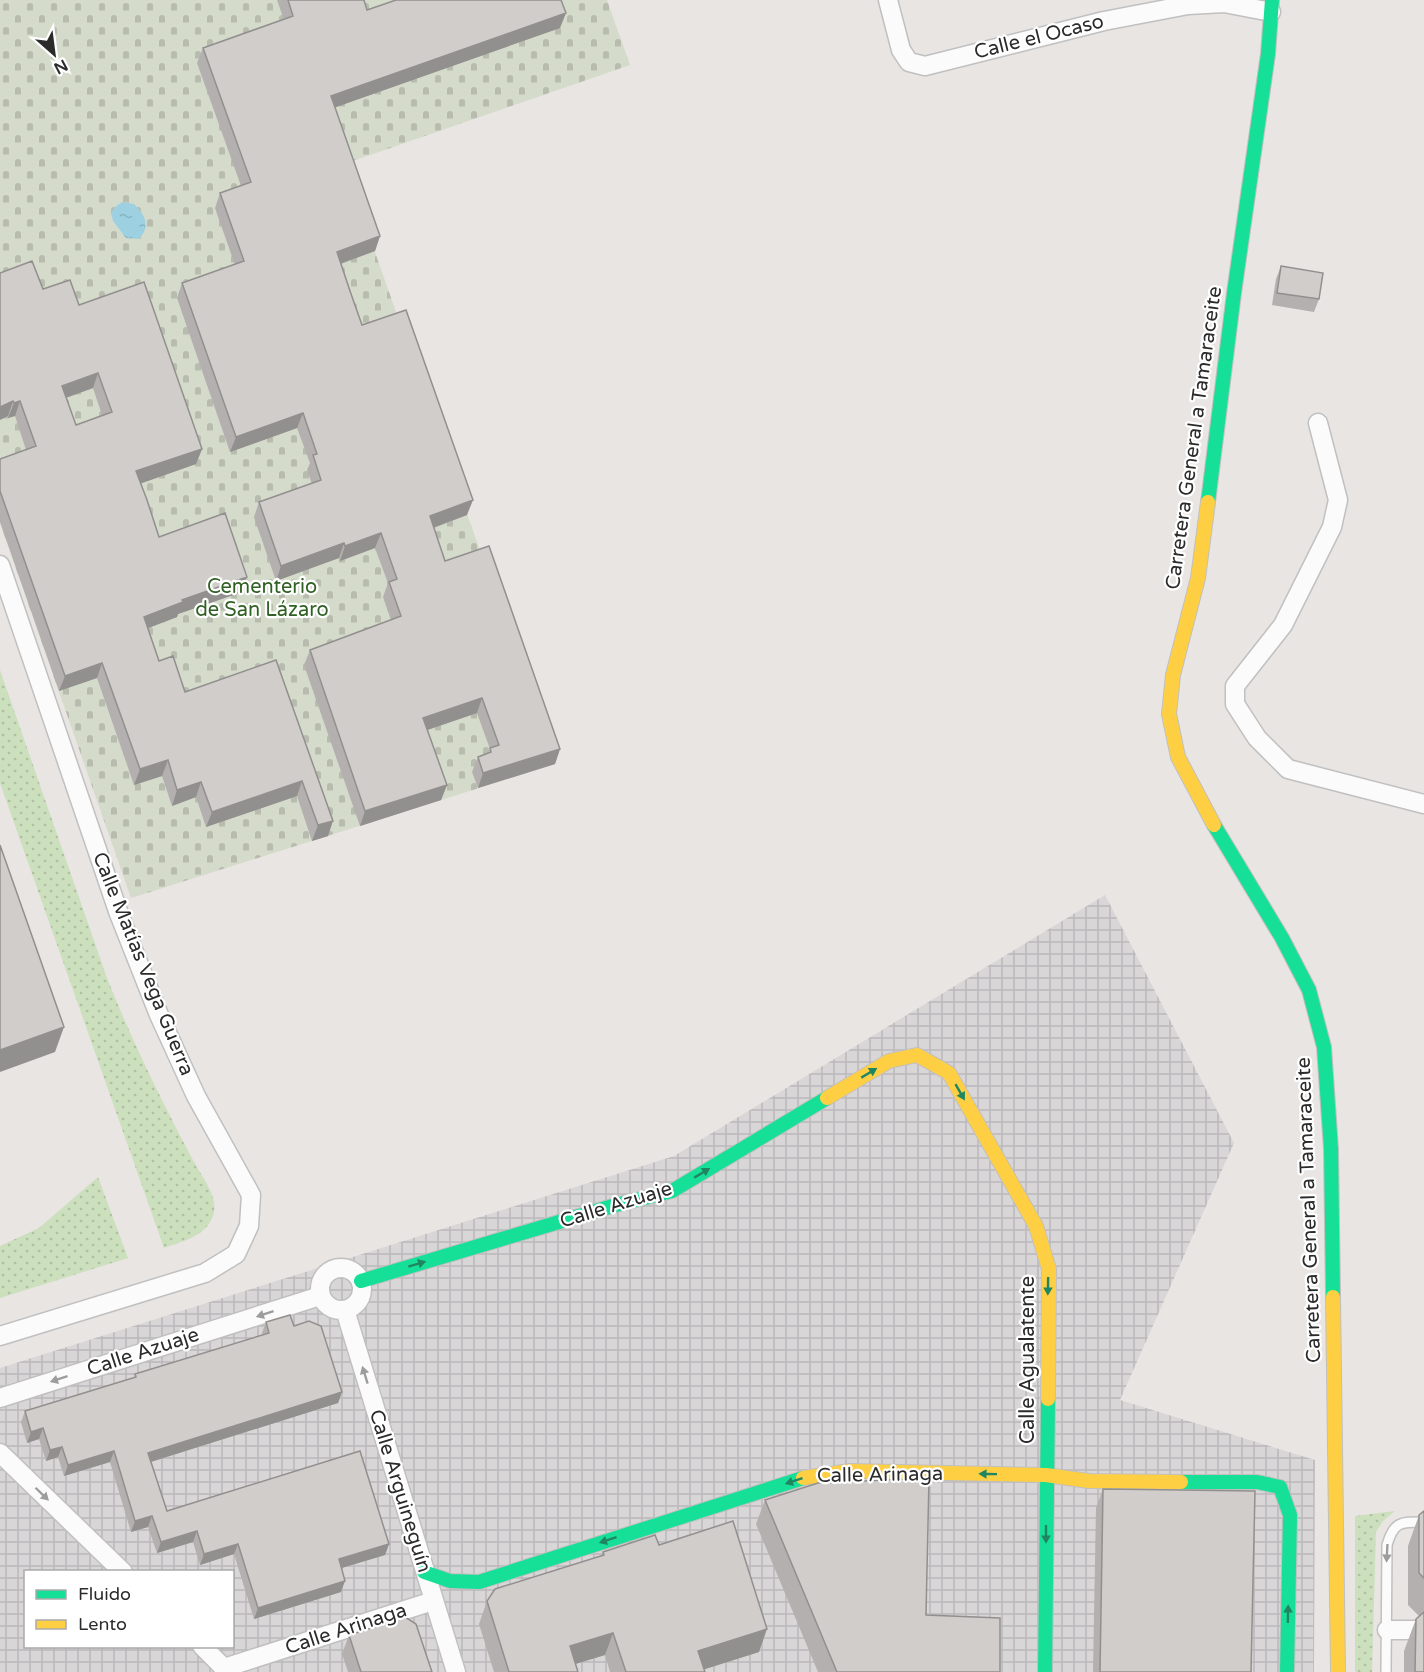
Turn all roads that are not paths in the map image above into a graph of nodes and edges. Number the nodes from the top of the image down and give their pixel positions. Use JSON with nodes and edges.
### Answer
{"nodes":[{"id":1,"x":888,"y":0,"type":"edge"},
{"id":2,"x":1272,"y":6,"type":"edge"},
{"id":3,"x":1318,"y":423,"type":"dead end"},
{"id":4,"x":0,"y":565,"type":"edge"},
{"id":5,"x":1424,"y":804,"type":"edge"},
{"id":6,"x":917,"y":1055,"type":"joint"},
{"id":7,"x":361,"y":1281,"type":"junction"},
{"id":8,"x":320,"y":1296,"type":"junction"},
{"id":9,"x":345,"y":1310,"type":"junction"},
{"id":10,"x":0,"y":1336,"type":"edge"},
{"id":11,"x":0,"y":1398,"type":"edge"},
{"id":12,"x":0,"y":1453,"type":"edge"},
{"id":13,"x":1046,"y":1475,"type":"junction"},
{"id":14,"x":1424,"y":1522,"type":"edge"},
{"id":15,"x":121,"y":1570,"type":"edge"},
{"id":16,"x":424,"y":1572,"type":"junction"},
{"id":17,"x":434,"y":1601,"type":"junction"},
{"id":18,"x":1387,"y":1630,"type":"junction"},
{"id":19,"x":1424,"y":1630,"type":"edge"},
{"id":20,"x":203,"y":1648,"type":"edge"},
{"id":21,"x":226,"y":1670,"type":"edge"},
{"id":22,"x":456,"y":1672,"type":"edge"},
{"id":23,"x":1046,"y":1672,"type":"edge"},
{"id":24,"x":1287,"y":1672,"type":"edge"},
{"id":25,"x":1338,"y":1672,"type":"edge"},
{"id":26,"x":1386,"y":1672,"type":"edge"}],
"edges":[{"from":1,"to":2,"type":"street","name":"Calle el Ocaso"},
{"from":2,"to":25,"type":"street","name":"Carretera General a Tamaraceite"},
{"from":3,"to":5,"type":"street"},
{"from":4,"to":10,"type":"street","name":"Calle Matías Vega Guerra"},
{"from":7,"to":6,"type":"street","name":"Calle Azuaje","one_way":true},
{"from":6,"to":13,"type":"street","name":"Calle Agualatente","one_way":true},
{"from":7,"to":8,"type":"street"},
{"from":7,"to":9,"type":"street"},
{"from":8,"to":9,"type":"street"},
{"from":8,"to":11,"type":"street","name":"Calle Azuaje","one_way":true},
{"from":16,"to":9,"type":"street","name":"Calle Arguineguín","one_way":true},
{"from":12,"to":15,"type":"street","one_way":true},
{"from":13,"to":16,"type":"street","name":"Calle Arinaga","one_way":true},
{"from":13,"to":23,"type":"street","name":"Calle Agualatente","one_way":true},
{"from":24,"to":13,"type":"street","name":"Calle Arinaga","one_way":true},
{"from":14,"to":18,"type":"lane","one_way":true},
{"from":16,"to":17,"type":"street","name":"Calle Arguineguín"},
{"from":17,"to":21,"type":"street","name":"Calle Arinaga"},
{"from":17,"to":22,"type":"street","name":"Calle Arguineguín"},
{"from":18,"to":19,"type":"street"},
{"from":18,"to":26,"type":"lane"},
{"from":20,"to":21,"type":"street"}]}
